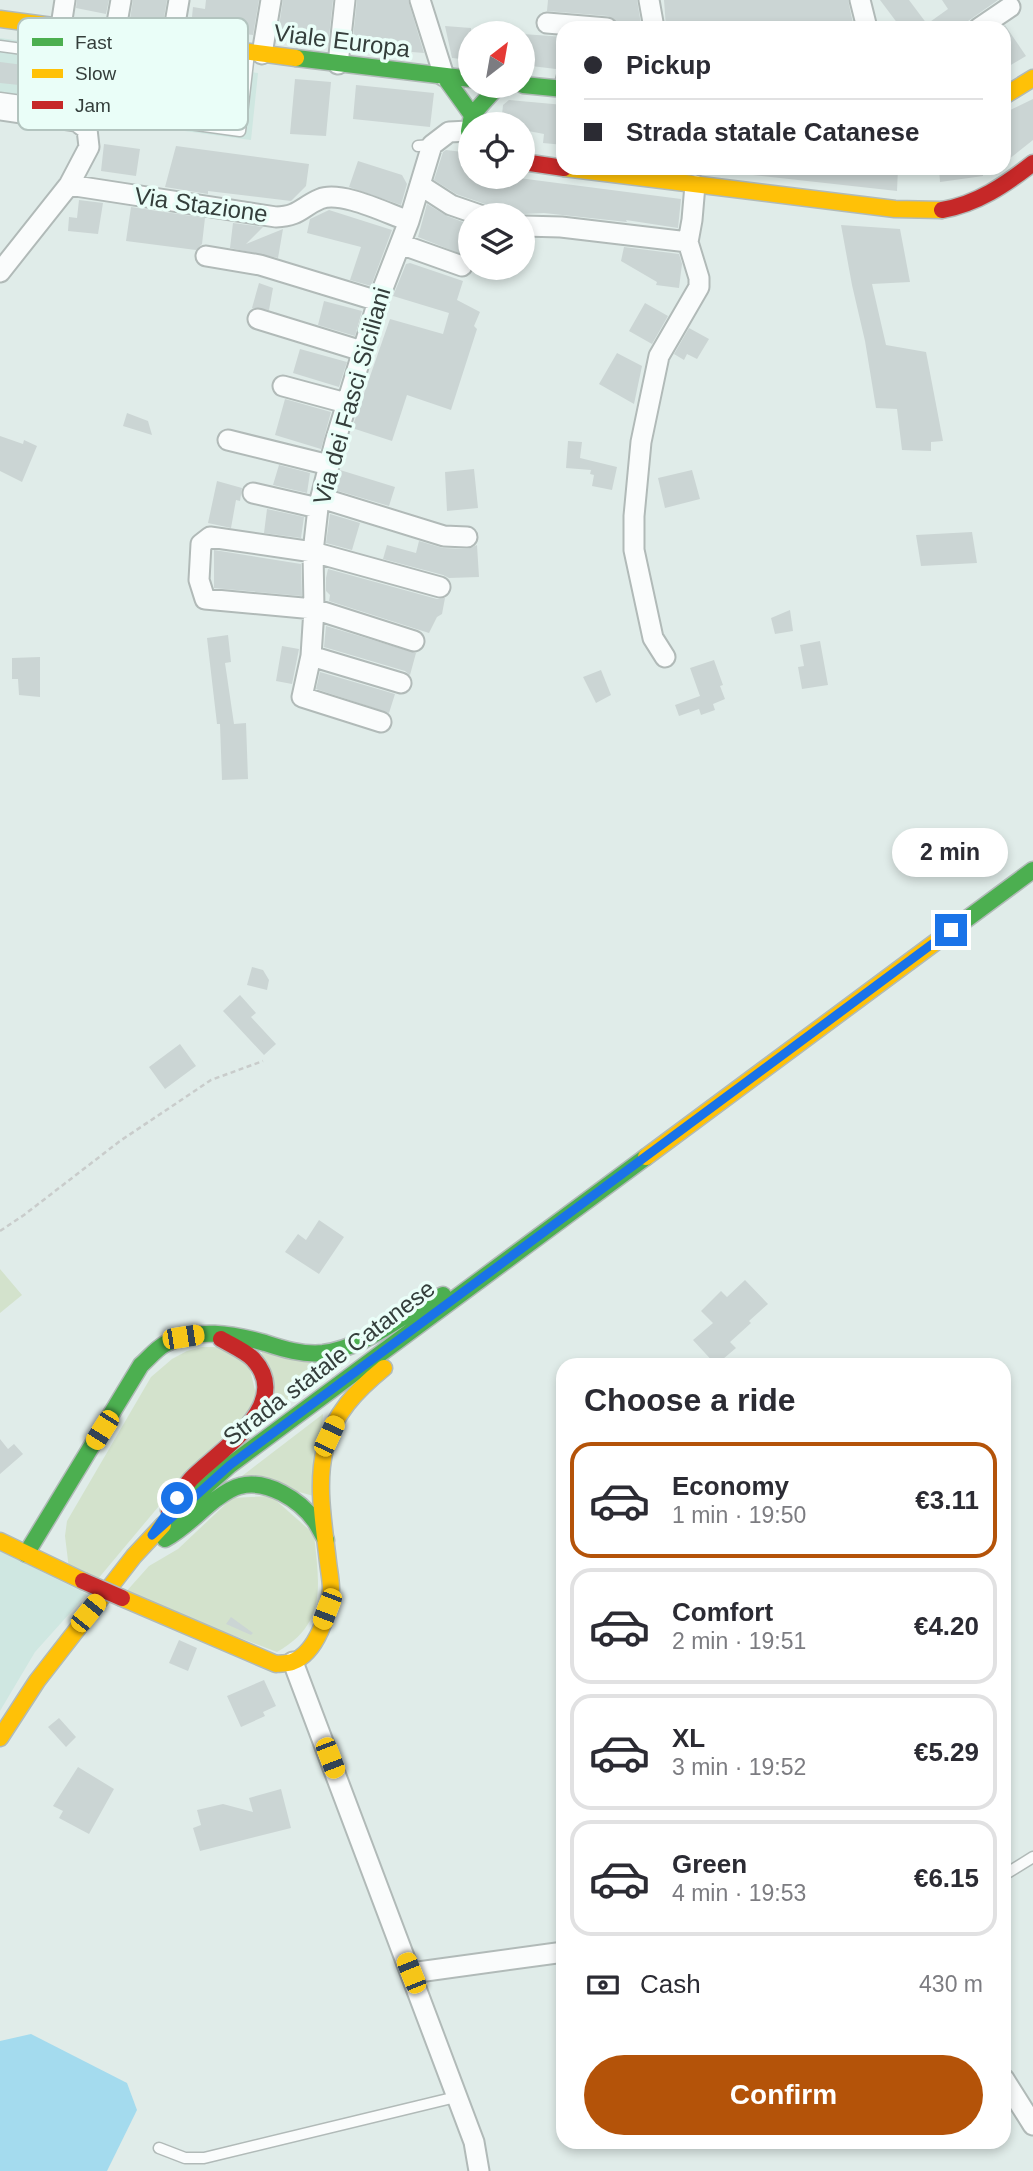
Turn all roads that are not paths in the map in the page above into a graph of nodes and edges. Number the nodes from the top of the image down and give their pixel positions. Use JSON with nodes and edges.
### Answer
{"nodes":[{"id":1,"x":65,"y":0,"type":"edge"},
{"id":2,"x":121,"y":0,"type":"edge"},
{"id":3,"x":178,"y":0,"type":"edge"},
{"id":4,"x":271,"y":0,"type":"edge"},
{"id":5,"x":345,"y":0,"type":"edge"},
{"id":6,"x":420,"y":0,"type":"edge"},
{"id":7,"x":649,"y":0,"type":"edge"},
{"id":8,"x":860,"y":0,"type":"edge"},
{"id":9,"x":1010,"y":7,"type":"dead end"},
{"id":10,"x":8,"y":13,"type":"edge"},
{"id":11,"x":28,"y":18,"type":"edge"},
{"id":12,"x":62,"y":18,"type":"edge"},
{"id":13,"x":118,"y":18,"type":"edge"},
{"id":14,"x":175,"y":18,"type":"edge"},
{"id":15,"x":653,"y":21,"type":"edge"},
{"id":16,"x":865,"y":21,"type":"edge"},
{"id":17,"x":989,"y":21,"type":"edge"},
{"id":18,"x":547,"y":23,"type":"dead end"},
{"id":19,"x":556,"y":24,"type":"edge"},
{"id":20,"x":0,"y":46,"type":"edge"},
{"id":21,"x":18,"y":48,"type":"edge"},
{"id":22,"x":248,"y":52,"type":"edge"},
{"id":23,"x":256,"y":53,"type":"junction"},
{"id":24,"x":338,"y":64,"type":"junction"},
{"id":25,"x":248,"y":72,"type":"edge"},
{"id":26,"x":444,"y":76,"type":"junction"},
{"id":27,"x":458,"y":78,"type":"edge"},
{"id":28,"x":1033,"y":78,"type":"edge"},
{"id":29,"x":536,"y":86,"type":"edge"},
{"id":30,"x":556,"y":88,"type":"edge"},
{"id":31,"x":1011,"y":92,"type":"edge"},
{"id":32,"x":0,"y":98,"type":"edge"},
{"id":33,"x":18,"y":100,"type":"edge"},
{"id":34,"x":0,"y":110,"type":"edge"},
{"id":35,"x":464,"y":112,"type":"edge"},
{"id":36,"x":18,"y":113,"type":"edge"},
{"id":37,"x":458,"y":129,"type":"edge"},
{"id":38,"x":87,"y":130,"type":"edge"},
{"id":39,"x":1033,"y":163,"type":"edge"},
{"id":40,"x":535,"y":164,"type":"edge"},
{"id":41,"x":556,"y":167,"type":"edge"},
{"id":42,"x":618,"y":175,"type":"edge"},
{"id":43,"x":69,"y":185,"type":"junction"},
{"id":44,"x":420,"y":185,"type":"junction"},
{"id":45,"x":695,"y":185,"type":"junction"},
{"id":46,"x":458,"y":207,"type":"edge"},
{"id":47,"x":409,"y":221,"type":"junction"},
{"id":48,"x":535,"y":226,"type":"edge"},
{"id":49,"x":688,"y":242,"type":"junction"},
{"id":50,"x":400,"y":244,"type":"junction"},
{"id":51,"x":206,"y":256,"type":"dead end"},
{"id":52,"x":458,"y":265,"type":"edge"},
{"id":53,"x":0,"y":272,"type":"edge"},
{"id":54,"x":378,"y":301,"type":"junction"},
{"id":55,"x":258,"y":319,"type":"dead end"},
{"id":56,"x":362,"y":351,"type":"junction"},
{"id":57,"x":284,"y":386,"type":"dead end"},
{"id":58,"x":346,"y":403,"type":"junction"},
{"id":59,"x":228,"y":440,"type":"dead end"},
{"id":60,"x":329,"y":465,"type":"junction"},
{"id":61,"x":253,"y":493,"type":"dead end"},
{"id":62,"x":319,"y":503,"type":"junction"},
{"id":63,"x":467,"y":537,"type":"dead end"},
{"id":64,"x":313,"y":552,"type":"junction"},
{"id":65,"x":440,"y":587,"type":"dead end"},
{"id":66,"x":314,"y":609,"type":"junction"},
{"id":67,"x":414,"y":641,"type":"dead end"},
{"id":68,"x":311,"y":656,"type":"junction"},
{"id":69,"x":665,"y":657,"type":"dead end"},
{"id":70,"x":401,"y":683,"type":"dead end"},
{"id":71,"x":381,"y":722,"type":"dead end"},
{"id":72,"x":1033,"y":870,"type":"edge"},
{"id":73,"x":472,"y":1285,"type":"junction"},
{"id":74,"x":436,"y":1311,"type":"junction"},
{"id":75,"x":212,"y":1334,"type":"junction"},
{"id":76,"x":152,"y":1535,"type":"junction"},
{"id":77,"x":0,"y":1541,"type":"edge"},
{"id":78,"x":327,"y":1543,"type":"junction"},
{"id":79,"x":26,"y":1554,"type":"junction"},
{"id":80,"x":134,"y":1556,"type":"junction"},
{"id":81,"x":293,"y":1662,"type":"junction"},
{"id":82,"x":0,"y":1738,"type":"edge"},
{"id":83,"x":1033,"y":1857,"type":"edge"},
{"id":84,"x":1011,"y":1871,"type":"edge"},
{"id":85,"x":556,"y":1953,"type":"edge"},
{"id":86,"x":411,"y":1973,"type":"junction"},
{"id":87,"x":1011,"y":2090,"type":"edge"},
{"id":88,"x":456,"y":2097,"type":"junction"},
{"id":89,"x":1033,"y":2125,"type":"edge"},
{"id":90,"x":159,"y":2148,"type":"dead end"},
{"id":91,"x":479,"y":2171,"type":"edge"}],
"edges":[{"from":1,"to":12,"type":"street"},
{"from":2,"to":13,"type":"street"},
{"from":3,"to":14,"type":"street"},
{"from":4,"to":23,"type":"street"},
{"from":5,"to":24,"type":"street"},
{"from":6,"to":26,"type":"street"},
{"from":7,"to":15,"type":"street"},
{"from":8,"to":16,"type":"street"},
{"from":9,"to":17,"type":"street"},
{"from":10,"to":11,"type":"main road","name":"Viale Europa"},
{"from":18,"to":19,"type":"street"},
{"from":20,"to":21,"type":"lane"},
{"from":22,"to":23,"type":"main road","name":"Viale Europa"},
{"from":23,"to":24,"type":"main road","name":"Viale Europa"},
{"from":23,"to":25,"type":"lane"},
{"from":24,"to":26,"type":"main road","name":"Viale Europa"},
{"from":26,"to":27,"type":"main road","name":"Viale Europa"},
{"from":26,"to":35,"type":"main road"},
{"from":28,"to":31,"type":"main road"},
{"from":29,"to":30,"type":"main road"},
{"from":32,"to":33,"type":"lane"},
{"from":34,"to":36,"type":"street"},
{"from":37,"to":44,"type":"street","name":"Via dei Fasci Siciliani"},
{"from":38,"to":43,"type":"street"},
{"from":39,"to":45,"type":"main road"},
{"from":40,"to":41,"type":"main road"},
{"from":42,"to":45,"type":"main road"},
{"from":43,"to":47,"type":"street","name":"Via Stazione"},
{"from":43,"to":53,"type":"street"},
{"from":44,"to":46,"type":"street"},
{"from":44,"to":47,"type":"street","name":"Via dei Fasci Siciliani"},
{"from":45,"to":49,"type":"street"},
{"from":47,"to":50,"type":"street","name":"Via dei Fasci Siciliani"},
{"from":48,"to":49,"type":"street"},
{"from":49,"to":69,"type":"street"},
{"from":50,"to":52,"type":"street"},
{"from":50,"to":54,"type":"street","name":"Via dei Fasci Siciliani"},
{"from":51,"to":54,"type":"street"},
{"from":54,"to":56,"type":"street","name":"Via dei Fasci Siciliani"},
{"from":55,"to":56,"type":"street"},
{"from":56,"to":58,"type":"street","name":"Via dei Fasci Siciliani"},
{"from":57,"to":58,"type":"street"},
{"from":58,"to":60,"type":"street","name":"Via dei Fasci Siciliani"},
{"from":59,"to":60,"type":"street"},
{"from":60,"to":62,"type":"street","name":"Via dei Fasci Siciliani"},
{"from":61,"to":62,"type":"street"},
{"from":62,"to":63,"type":"street"},
{"from":62,"to":64,"type":"street","name":"Via dei Fasci Siciliani"},
{"from":64,"to":65,"type":"street"},
{"from":64,"to":66,"type":"street","name":"Via dei Fasci Siciliani"},
{"from":64,"to":66,"type":"street"},
{"from":66,"to":67,"type":"street"},
{"from":66,"to":68,"type":"street","name":"Via dei Fasci Siciliani"},
{"from":68,"to":70,"type":"street"},
{"from":68,"to":71,"type":"street","name":"Via dei Fasci Siciliani"},
{"from":72,"to":73,"type":"main road","name":"Strada statale Catanese"},
{"from":73,"to":74,"type":"main road","name":"Strada statale Catanese"},
{"from":73,"to":75,"type":"main road"},
{"from":74,"to":76,"type":"main road","name":"Strada statale Catanese"},
{"from":74,"to":78,"type":"main road"},
{"from":75,"to":76,"type":"main road"},
{"from":75,"to":79,"type":"main road"},
{"from":76,"to":80,"type":"main road","name":"Strada statale Catanese"},
{"from":77,"to":79,"type":"main road"},
{"from":78,"to":80,"type":"main road"},
{"from":78,"to":81,"type":"main road"},
{"from":79,"to":81,"type":"main road","bridge":true},
{"from":80,"to":82,"type":"main road","name":"Strada statale Catanese"},
{"from":81,"to":86,"type":"street"},
{"from":83,"to":84,"type":"lane"},
{"from":85,"to":86,"type":"street"},
{"from":86,"to":88,"type":"street"},
{"from":87,"to":89,"type":"street"},
{"from":88,"to":90,"type":"lane"},
{"from":88,"to":91,"type":"street"}]}
